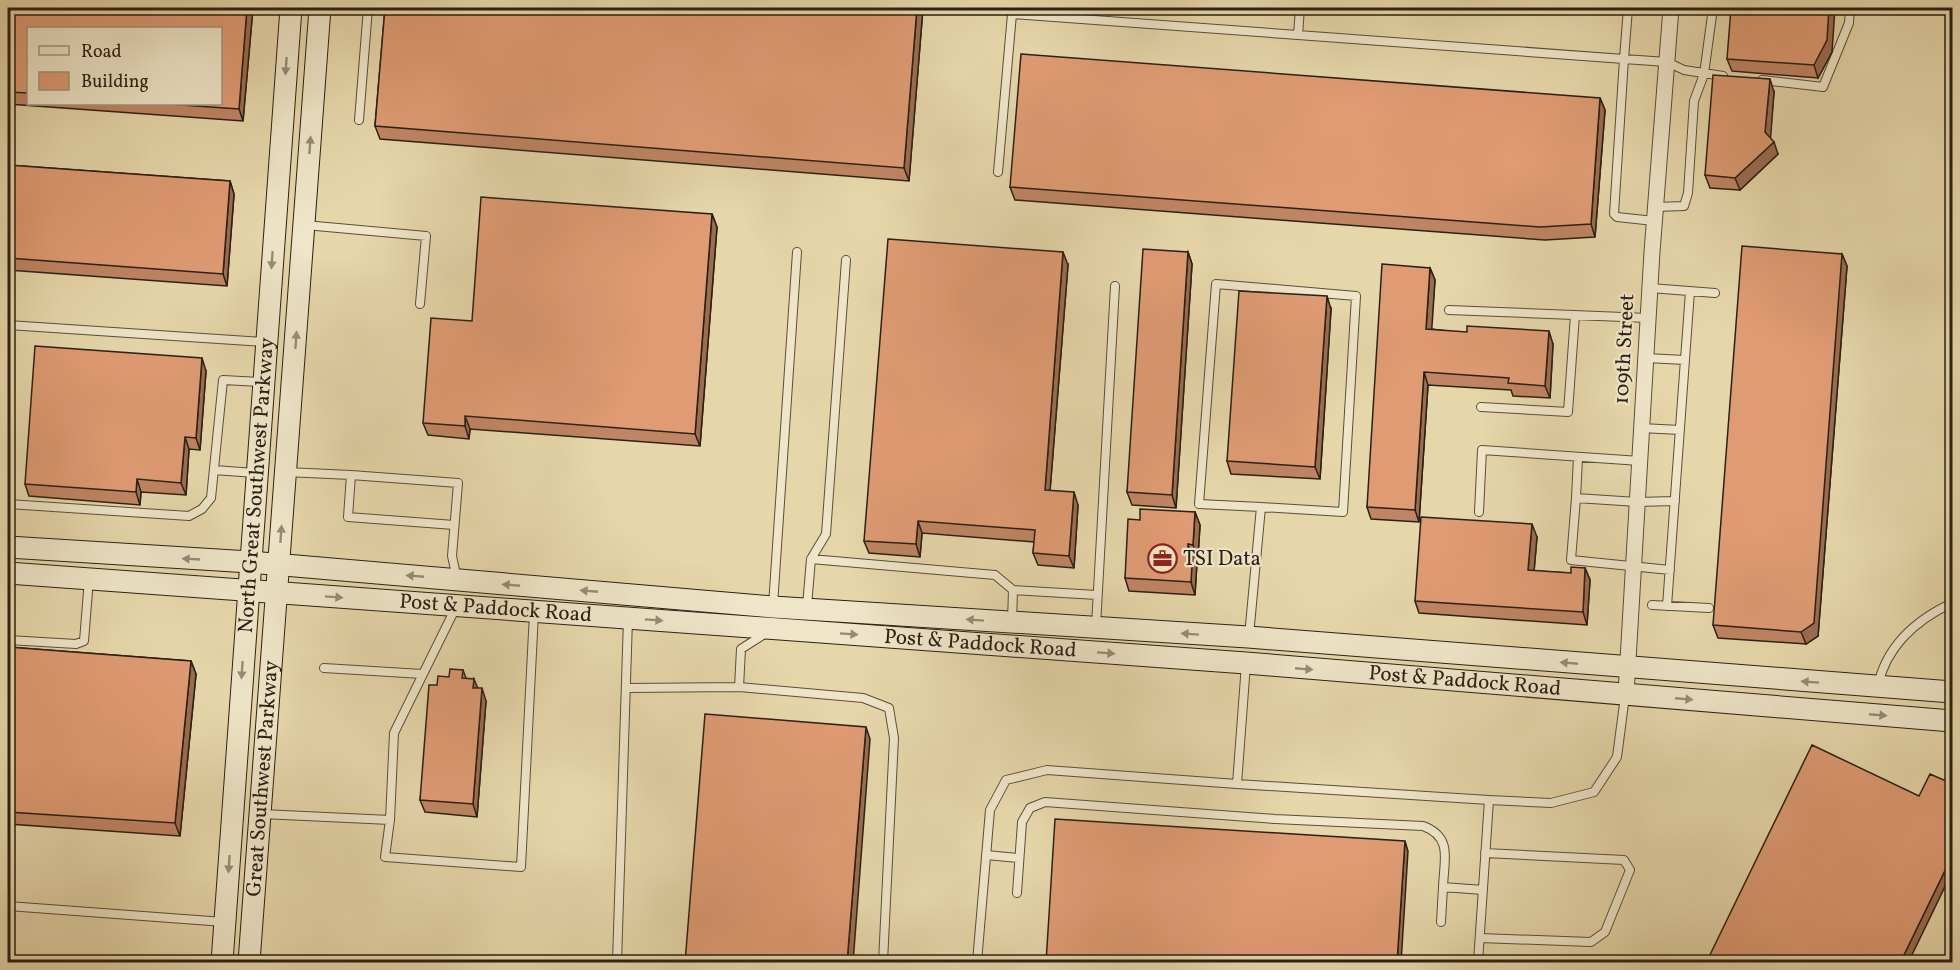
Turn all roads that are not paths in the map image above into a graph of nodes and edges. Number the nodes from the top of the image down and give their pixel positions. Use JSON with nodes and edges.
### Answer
{"nodes":[{"id":1,"x":291,"y":8,"type":"edge"},
{"id":2,"x":320,"y":8,"type":"edge"},
{"id":3,"x":368,"y":8,"type":"edge"},
{"id":4,"x":1300,"y":8,"type":"edge"},
{"id":5,"x":1628,"y":8,"type":"edge"},
{"id":6,"x":1671,"y":8,"type":"edge"},
{"id":7,"x":1713,"y":8,"type":"edge"},
{"id":8,"x":1850,"y":8,"type":"edge"},
{"id":9,"x":1010,"y":11,"type":"edge"},
{"id":10,"x":1298,"y":35,"type":"junction"},
{"id":11,"x":1624,"y":59,"type":"junction"},
{"id":12,"x":1667,"y":62,"type":"junction"},
{"id":13,"x":1704,"y":74,"type":"junction"},
{"id":14,"x":1728,"y":77,"type":"edge"},
{"id":15,"x":1752,"y":79,"type":"edge"},
{"id":16,"x":359,"y":120,"type":"dead end"},
{"id":17,"x":998,"y":172,"type":"dead end"},
{"id":18,"x":1655,"y":214,"type":"junction"},
{"id":19,"x":274,"y":223,"type":"junction"},
{"id":20,"x":304,"y":225,"type":"junction"},
{"id":21,"x":797,"y":252,"type":"dead end"},
{"id":22,"x":846,"y":260,"type":"dead end"},
{"id":23,"x":1115,"y":286,"type":"dead end"},
{"id":24,"x":1650,"y":288,"type":"junction"},
{"id":25,"x":1690,"y":291,"type":"junction"},
{"id":26,"x":1715,"y":293,"type":"dead end"},
{"id":27,"x":420,"y":304,"type":"dead end"},
{"id":28,"x":1449,"y":309,"type":"dead end"},
{"id":29,"x":1575,"y":315,"type":"junction"},
{"id":30,"x":1648,"y":318,"type":"junction"},
{"id":31,"x":8,"y":325,"type":"edge"},
{"id":32,"x":266,"y":343,"type":"junction"},
{"id":33,"x":1646,"y":358,"type":"junction"},
{"id":34,"x":1685,"y":360,"type":"junction"},
{"id":35,"x":263,"y":382,"type":"junction"},
{"id":36,"x":1481,"y":407,"type":"dead end"},
{"id":37,"x":1641,"y":428,"type":"junction"},
{"id":38,"x":1680,"y":430,"type":"junction"},
{"id":39,"x":1578,"y":457,"type":"junction"},
{"id":40,"x":1640,"y":461,"type":"junction"},
{"id":41,"x":214,"y":470,"type":"junction"},
{"id":42,"x":285,"y":472,"type":"junction"},
{"id":43,"x":256,"y":473,"type":"junction"},
{"id":44,"x":351,"y":475,"type":"junction"},
{"id":45,"x":1576,"y":498,"type":"junction"},
{"id":46,"x":1675,"y":501,"type":"junction"},
{"id":47,"x":1637,"y":502,"type":"junction"},
{"id":48,"x":8,"y":504,"type":"edge"},
{"id":49,"x":1262,"y":507,"type":"junction"},
{"id":50,"x":1479,"y":512,"type":"dead end"},
{"id":51,"x":454,"y":525,"type":"junction"},
{"id":52,"x":8,"y":547,"type":"edge"},
{"id":53,"x":811,"y":559,"type":"junction"},
{"id":54,"x":250,"y":562,"type":"junction"},
{"id":55,"x":278,"y":565,"type":"junction"},
{"id":56,"x":1633,"y":565,"type":"junction"},
{"id":57,"x":1670,"y":570,"type":"junction"},
{"id":58,"x":8,"y":573,"type":"edge"},
{"id":59,"x":89,"y":578,"type":"junction"},
{"id":60,"x":458,"y":580,"type":"junction"},
{"id":61,"x":247,"y":590,"type":"junction"},
{"id":62,"x":1013,"y":590,"type":"junction"},
{"id":63,"x":276,"y":592,"type":"junction"},
{"id":64,"x":1097,"y":595,"type":"junction"},
{"id":65,"x":1953,"y":603,"type":"edge"},
{"id":66,"x":1652,"y":605,"type":"dead end"},
{"id":67,"x":456,"y":606,"type":"junction"},
{"id":68,"x":1667,"y":606,"type":"junction"},
{"id":69,"x":773,"y":607,"type":"junction"},
{"id":70,"x":1709,"y":608,"type":"dead end"},
{"id":71,"x":807,"y":609,"type":"junction"},
{"id":72,"x":534,"y":611,"type":"junction"},
{"id":73,"x":628,"y":618,"type":"junction"},
{"id":74,"x":1012,"y":622,"type":"junction"},
{"id":75,"x":1095,"y":627,"type":"junction"},
{"id":76,"x":772,"y":629,"type":"junction"},
{"id":77,"x":1248,"y":638,"type":"junction"},
{"id":78,"x":8,"y":640,"type":"edge"},
{"id":79,"x":1246,"y":663,"type":"junction"},
{"id":80,"x":324,"y":668,"type":"dead end"},
{"id":81,"x":1627,"y":668,"type":"junction"},
{"id":82,"x":422,"y":674,"type":"junction"},
{"id":83,"x":739,"y":687,"type":"junction"},
{"id":84,"x":1877,"y":687,"type":"junction"},
{"id":85,"x":627,"y":688,"type":"junction"},
{"id":86,"x":1953,"y":692,"type":"edge"},
{"id":87,"x":1626,"y":694,"type":"junction"},
{"id":88,"x":1953,"y":721,"type":"edge"},
{"id":89,"x":1237,"y":784,"type":"junction"},
{"id":90,"x":1489,"y":800,"type":"junction"},
{"id":91,"x":260,"y":814,"type":"junction"},
{"id":92,"x":390,"y":820,"type":"junction"},
{"id":93,"x":1485,"y":853,"type":"junction"},
{"id":94,"x":986,"y":855,"type":"junction"},
{"id":95,"x":1019,"y":858,"type":"junction"},
{"id":96,"x":1443,"y":887,"type":"junction"},
{"id":97,"x":1483,"y":890,"type":"junction"},
{"id":98,"x":1017,"y":893,"type":"dead end"},
{"id":99,"x":8,"y":906,"type":"edge"},
{"id":100,"x":225,"y":922,"type":"junction"},
{"id":101,"x":1441,"y":922,"type":"dead end"},
{"id":102,"x":1480,"y":939,"type":"junction"},
{"id":103,"x":222,"y":963,"type":"edge"},
{"id":104,"x":249,"y":963,"type":"edge"},
{"id":105,"x":617,"y":963,"type":"edge"},
{"id":106,"x":883,"y":963,"type":"edge"},
{"id":107,"x":977,"y":963,"type":"edge"},
{"id":108,"x":1478,"y":963,"type":"edge"}],
"edges":[{"from":1,"to":19,"type":"street","name":"North Great Southwest Parkway","one_way":true},
{"from":20,"to":2,"type":"street","name":"North Great Southwest Parkway","one_way":true},
{"from":3,"to":16,"type":"lane"},
{"from":4,"to":10,"type":"lane"},
{"from":5,"to":11,"type":"lane"},
{"from":6,"to":12,"type":"street","name":"109th Street"},
{"from":7,"to":13,"type":"lane"},
{"from":8,"to":15,"type":"lane"},
{"from":9,"to":10,"type":"lane"},
{"from":9,"to":17,"type":"lane"},
{"from":10,"to":11,"type":"lane"},
{"from":11,"to":12,"type":"lane"},
{"from":11,"to":18,"type":"lane"},
{"from":12,"to":13,"type":"lane"},
{"from":12,"to":18,"type":"street","name":"109th Street"},
{"from":13,"to":14,"type":"lane"},
{"from":13,"to":18,"type":"lane"},
{"from":18,"to":24,"type":"street","name":"109th Street"},
{"from":19,"to":20,"type":"street"},
{"from":19,"to":32,"type":"street","name":"North Great Southwest Parkway","one_way":true},
{"from":20,"to":27,"type":"lane"},
{"from":42,"to":20,"type":"street","name":"North Great Southwest Parkway","one_way":true},
{"from":21,"to":69,"type":"lane"},
{"from":22,"to":53,"type":"lane"},
{"from":23,"to":64,"type":"lane"},
{"from":24,"to":25,"type":"lane"},
{"from":24,"to":30,"type":"street","name":"109th Street"},
{"from":25,"to":26,"type":"lane"},
{"from":25,"to":34,"type":"lane"},
{"from":28,"to":29,"type":"lane"},
{"from":29,"to":30,"type":"lane"},
{"from":29,"to":36,"type":"lane"},
{"from":30,"to":33,"type":"street","name":"109th Street"},
{"from":31,"to":32,"type":"lane"},
{"from":32,"to":35,"type":"street","name":"North Great Southwest Parkway"},
{"from":33,"to":34,"type":"lane"},
{"from":33,"to":37,"type":"street","name":"109th Street"},
{"from":34,"to":38,"type":"lane"},
{"from":35,"to":41,"type":"lane"},
{"from":35,"to":43,"type":"street","name":"North Great Southwest Parkway"},
{"from":37,"to":38,"type":"lane"},
{"from":37,"to":40,"type":"street","name":"109th Street"},
{"from":38,"to":46,"type":"lane"},
{"from":39,"to":40,"type":"lane"},
{"from":39,"to":45,"type":"lane"},
{"from":39,"to":50,"type":"lane"},
{"from":40,"to":47,"type":"street","name":"109th Street"},
{"from":41,"to":43,"type":"lane"},
{"from":41,"to":48,"type":"lane"},
{"from":42,"to":44,"type":"lane"},
{"from":55,"to":42,"type":"street","name":"North Great Southwest Parkway","one_way":true},
{"from":43,"to":54,"type":"street","name":"North Great Southwest Parkway"},
{"from":44,"to":51,"type":"lane"},
{"from":44,"to":51,"type":"lane"},
{"from":45,"to":47,"type":"lane"},
{"from":45,"to":56,"type":"lane"},
{"from":46,"to":47,"type":"lane"},
{"from":46,"to":57,"type":"lane"},
{"from":47,"to":56,"type":"street","name":"109th Street"},
{"from":49,"to":49,"type":"lane"},
{"from":49,"to":77,"type":"lane"},
{"from":51,"to":60,"type":"lane"},
{"from":54,"to":52,"type":"street","name":"Post & Paddock Road","one_way":true},
{"from":53,"to":62,"type":"lane"},
{"from":53,"to":71,"type":"lane"},
{"from":54,"to":55,"type":"street","name":"Post & Paddock Road"},
{"from":54,"to":61,"type":"street","name":"North Great Southwest Parkway"},
{"from":60,"to":55,"type":"street","name":"Post & Paddock Road","one_way":true},
{"from":55,"to":63,"type":"street","name":"North Great Southwest Parkway"},
{"from":56,"to":57,"type":"lane"},
{"from":56,"to":81,"type":"street","name":"109th Street"},
{"from":57,"to":68,"type":"lane"},
{"from":58,"to":59,"type":"street","name":"Post & Paddock Road"},
{"from":59,"to":61,"type":"street","name":"Post & Paddock Road"},
{"from":59,"to":78,"type":"lane"},
{"from":60,"to":67,"type":"street"},
{"from":69,"to":60,"type":"street","name":"Post & Paddock Road","one_way":true},
{"from":61,"to":63,"type":"street","name":"Post & Paddock Road"},
{"from":61,"to":100,"type":"street","name":"North Great Southwest Parkway","one_way":true},
{"from":62,"to":64,"type":"lane"},
{"from":62,"to":74,"type":"lane"},
{"from":63,"to":67,"type":"street","name":"Post & Paddock Road","one_way":true},
{"from":63,"to":91,"type":"street","name":"Great Southwest Parkway"},
{"from":64,"to":75,"type":"lane"},
{"from":65,"to":84,"type":"lane"},
{"from":66,"to":68,"type":"lane"},
{"from":67,"to":72,"type":"street","name":"Post & Paddock Road"},
{"from":67,"to":82,"type":"lane"},
{"from":68,"to":70,"type":"lane"},
{"from":69,"to":71,"type":"street","name":"Post & Paddock Road"},
{"from":69,"to":76,"type":"street"},
{"from":74,"to":71,"type":"street","name":"Post & Paddock Road","one_way":true},
{"from":72,"to":73,"type":"street","name":"Post & Paddock Road"},
{"from":72,"to":92,"type":"lane"},
{"from":73,"to":76,"type":"street","name":"Post & Paddock Road","one_way":true},
{"from":73,"to":85,"type":"lane"},
{"from":74,"to":75,"type":"street","name":"Post & Paddock Road"},
{"from":77,"to":75,"type":"street","name":"Post & Paddock Road","one_way":true},
{"from":76,"to":79,"type":"street","name":"Post & Paddock Road","one_way":true},
{"from":76,"to":83,"type":"lane"},
{"from":77,"to":79,"type":"street"},
{"from":81,"to":77,"type":"street","name":"Post & Paddock Road","one_way":true},
{"from":79,"to":87,"type":"street","name":"Post & Paddock Road","one_way":true},
{"from":79,"to":89,"type":"lane"},
{"from":80,"to":82,"type":"lane"},
{"from":84,"to":81,"type":"street","name":"Post & Paddock Road","one_way":true},
{"from":81,"to":87,"type":"street","name":"109th Street"},
{"from":82,"to":92,"type":"lane"},
{"from":83,"to":85,"type":"lane"},
{"from":83,"to":106,"type":"lane"},
{"from":84,"to":86,"type":"street","name":"Post & Paddock Road"},
{"from":85,"to":105,"type":"lane"},
{"from":87,"to":88,"type":"street","name":"Post & Paddock Road","one_way":true},
{"from":87,"to":90,"type":"lane"},
{"from":89,"to":90,"type":"lane"},
{"from":89,"to":94,"type":"lane"},
{"from":90,"to":93,"type":"lane"},
{"from":91,"to":92,"type":"lane"},
{"from":91,"to":104,"type":"street","name":"Great Southwest Parkway"},
{"from":93,"to":97,"type":"lane"},
{"from":93,"to":102,"type":"lane"},
{"from":94,"to":95,"type":"lane"},
{"from":94,"to":107,"type":"lane"},
{"from":95,"to":96,"type":"lane"},
{"from":95,"to":98,"type":"lane"},
{"from":96,"to":97,"type":"lane"},
{"from":96,"to":101,"type":"lane"},
{"from":97,"to":102,"type":"lane"},
{"from":99,"to":100,"type":"lane"},
{"from":100,"to":103,"type":"street","name":"North Great Southwest Parkway"},
{"from":102,"to":108,"type":"lane"}]}
